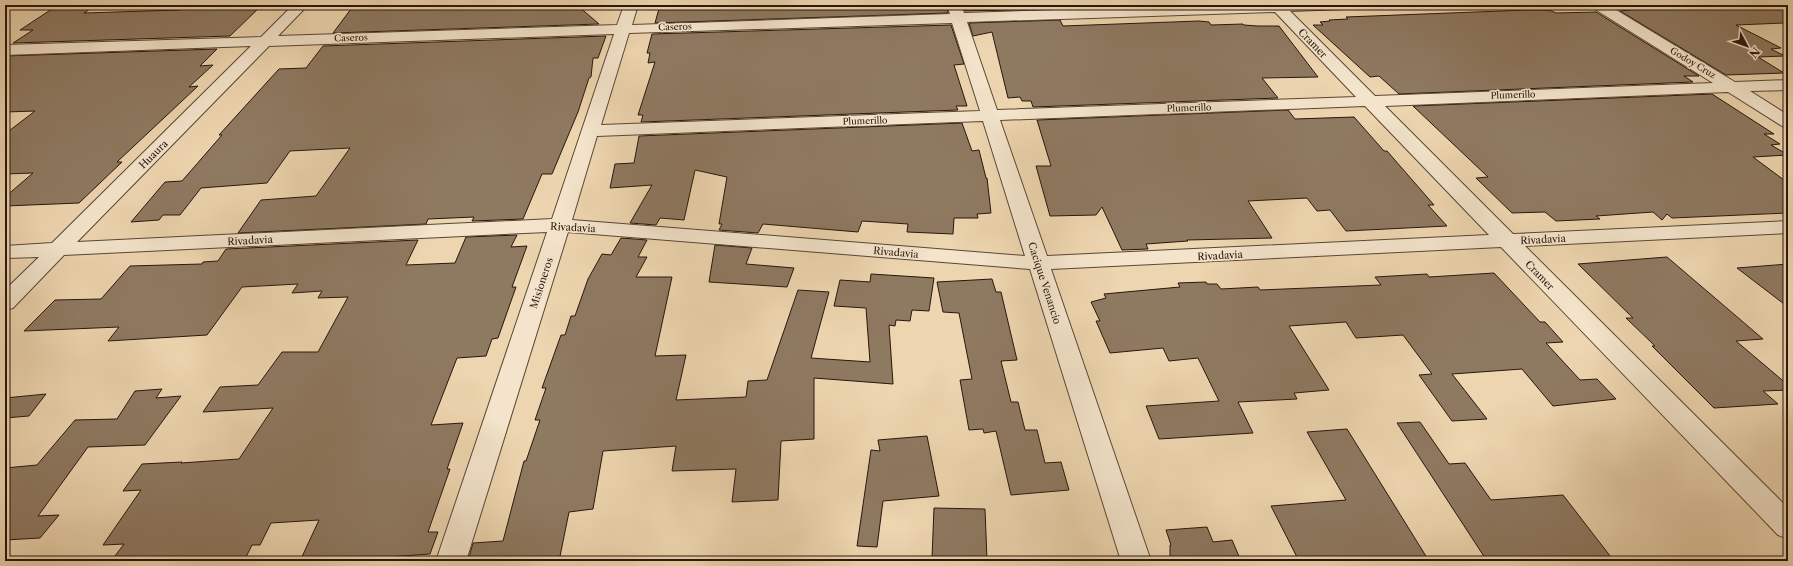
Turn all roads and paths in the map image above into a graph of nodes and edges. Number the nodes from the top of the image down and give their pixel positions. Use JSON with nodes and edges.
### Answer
{"nodes":[{"id":1,"x":301,"y":5,"type":"edge"},
{"id":2,"x":631,"y":5,"type":"edge"},
{"id":3,"x":1346,"y":5,"type":"edge"},
{"id":4,"x":1598,"y":5,"type":"edge"},
{"id":5,"x":1277,"y":6,"type":"edge"},
{"id":6,"x":956,"y":11,"type":"edge"},
{"id":7,"x":623,"y":29,"type":"junction"},
{"id":8,"x":265,"y":41,"type":"junction"},
{"id":9,"x":5,"y":50,"type":"edge"},
{"id":10,"x":1788,"y":84,"type":"edge"},
{"id":11,"x":1731,"y":87,"type":"junction"},
{"id":12,"x":1370,"y":101,"type":"junction"},
{"id":13,"x":990,"y":116,"type":"junction"},
{"id":14,"x":1788,"y":122,"type":"edge"},
{"id":15,"x":590,"y":131,"type":"junction"},
{"id":16,"x":559,"y":225,"type":"junction"},
{"id":17,"x":1788,"y":227,"type":"edge"},
{"id":18,"x":1507,"y":241,"type":"junction"},
{"id":19,"x":59,"y":249,"type":"junction"},
{"id":20,"x":5,"y":252,"type":"edge"},
{"id":21,"x":1038,"y":263,"type":"junction"},
{"id":22,"x":5,"y":303,"type":"edge"},
{"id":23,"x":1788,"y":527,"type":"edge"},
{"id":24,"x":451,"y":561,"type":"edge"},
{"id":25,"x":1136,"y":561,"type":"edge"}],
"edges":[{"from":1,"to":8,"type":"street","name":"Huaura"},
{"from":2,"to":7,"type":"street","name":"Misioneros"},
{"from":3,"to":5,"type":"street","name":"Caseros"},
{"from":4,"to":11,"type":"street","name":"Godoy Cruz"},
{"from":5,"to":6,"type":"street","name":"Caseros"},
{"from":5,"to":12,"type":"street","name":"Cramer"},
{"from":6,"to":7,"type":"street","name":"Caseros"},
{"from":6,"to":13,"type":"street","name":"Cacique Venancio"},
{"from":7,"to":8,"type":"street","name":"Caseros"},
{"from":7,"to":15,"type":"street","name":"Misioneros"},
{"from":8,"to":9,"type":"street","name":"Caseros"},
{"from":8,"to":19,"type":"street","name":"Huaura"},
{"from":10,"to":11,"type":"street","name":"Plumerillo"},
{"from":11,"to":12,"type":"street","name":"Plumerillo"},
{"from":11,"to":14,"type":"street","name":"Godoy Cruz"},
{"from":12,"to":13,"type":"street","name":"Plumerillo"},
{"from":12,"to":18,"type":"street","name":"Cramer"},
{"from":13,"to":15,"type":"street","name":"Plumerillo"},
{"from":13,"to":21,"type":"street","name":"Cacique Venancio"},
{"from":15,"to":16,"type":"street","name":"Misioneros"},
{"from":16,"to":19,"type":"street","name":"Rivadavia"},
{"from":16,"to":21,"type":"street","name":"Rivadavia"},
{"from":16,"to":24,"type":"street","name":"Misioneros"},
{"from":17,"to":18,"type":"street","name":"Rivadavia"},
{"from":18,"to":21,"type":"street","name":"Rivadavia"},
{"from":18,"to":23,"type":"street","name":"Cramer"},
{"from":19,"to":20,"type":"street","name":"Rivadavia"},
{"from":19,"to":22,"type":"street","name":"Huaura"},
{"from":21,"to":25,"type":"street","name":"Cacique Venancio"}]}
